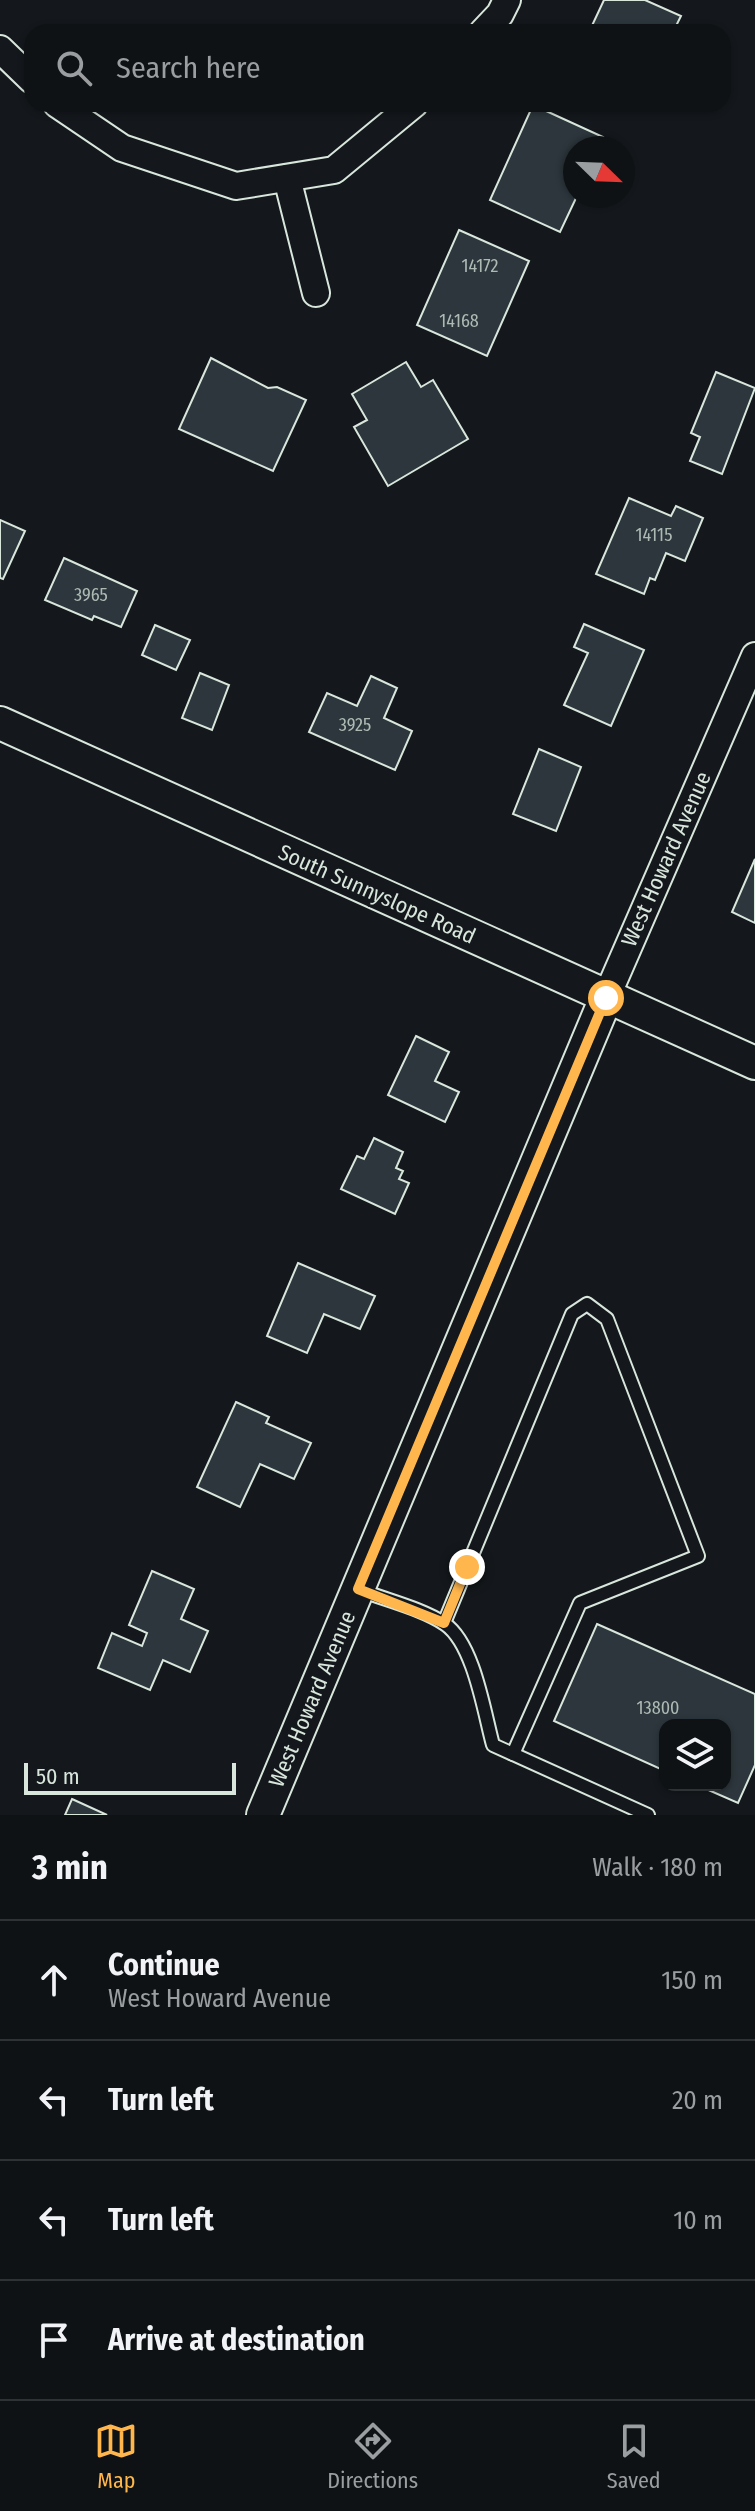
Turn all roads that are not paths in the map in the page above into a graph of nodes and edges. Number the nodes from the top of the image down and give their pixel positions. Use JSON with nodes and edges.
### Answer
{"nodes":[{"id":1,"x":507,"y":0,"type":"edge"},
{"id":2,"x":491,"y":24,"type":"edge"},
{"id":3,"x":0,"y":49,"type":"edge"},
{"id":4,"x":24,"y":72,"type":"edge"},
{"id":5,"x":69,"y":112,"type":"edge"},
{"id":6,"x":404,"y":112,"type":"edge"},
{"id":7,"x":287,"y":178,"type":"junction"},
{"id":8,"x":316,"y":293,"type":"dead end"},
{"id":9,"x":755,"y":656,"type":"edge"},
{"id":10,"x":0,"y":723,"type":"edge"},
{"id":11,"x":606,"y":998,"type":"junction"},
{"id":12,"x":755,"y":1063,"type":"edge"},
{"id":13,"x":358,"y":1589,"type":"junction"},
{"id":14,"x":444,"y":1623,"type":"junction"},
{"id":15,"x":513,"y":1754,"type":"junction"},
{"id":16,"x":263,"y":1815,"type":"edge"},
{"id":17,"x":648,"y":1815,"type":"edge"}],
"edges":[{"from":1,"to":2,"type":"street"},
{"from":3,"to":4,"type":"street"},
{"from":5,"to":7,"type":"street"},
{"from":6,"to":7,"type":"street"},
{"from":7,"to":8,"type":"street"},
{"from":9,"to":11,"type":"street","name":"West Howard Avenue"},
{"from":10,"to":11,"type":"street","name":"South Sunnyslope Road"},
{"from":11,"to":12,"type":"street","name":"South Sunnyslope Road"},
{"from":11,"to":13,"type":"street","name":"West Howard Avenue"},
{"from":13,"to":14,"type":"lane"},
{"from":13,"to":16,"type":"street","name":"West Howard Avenue"},
{"from":14,"to":15,"type":"lane"},
{"from":14,"to":15,"type":"lane"},
{"from":15,"to":17,"type":"lane"}]}
